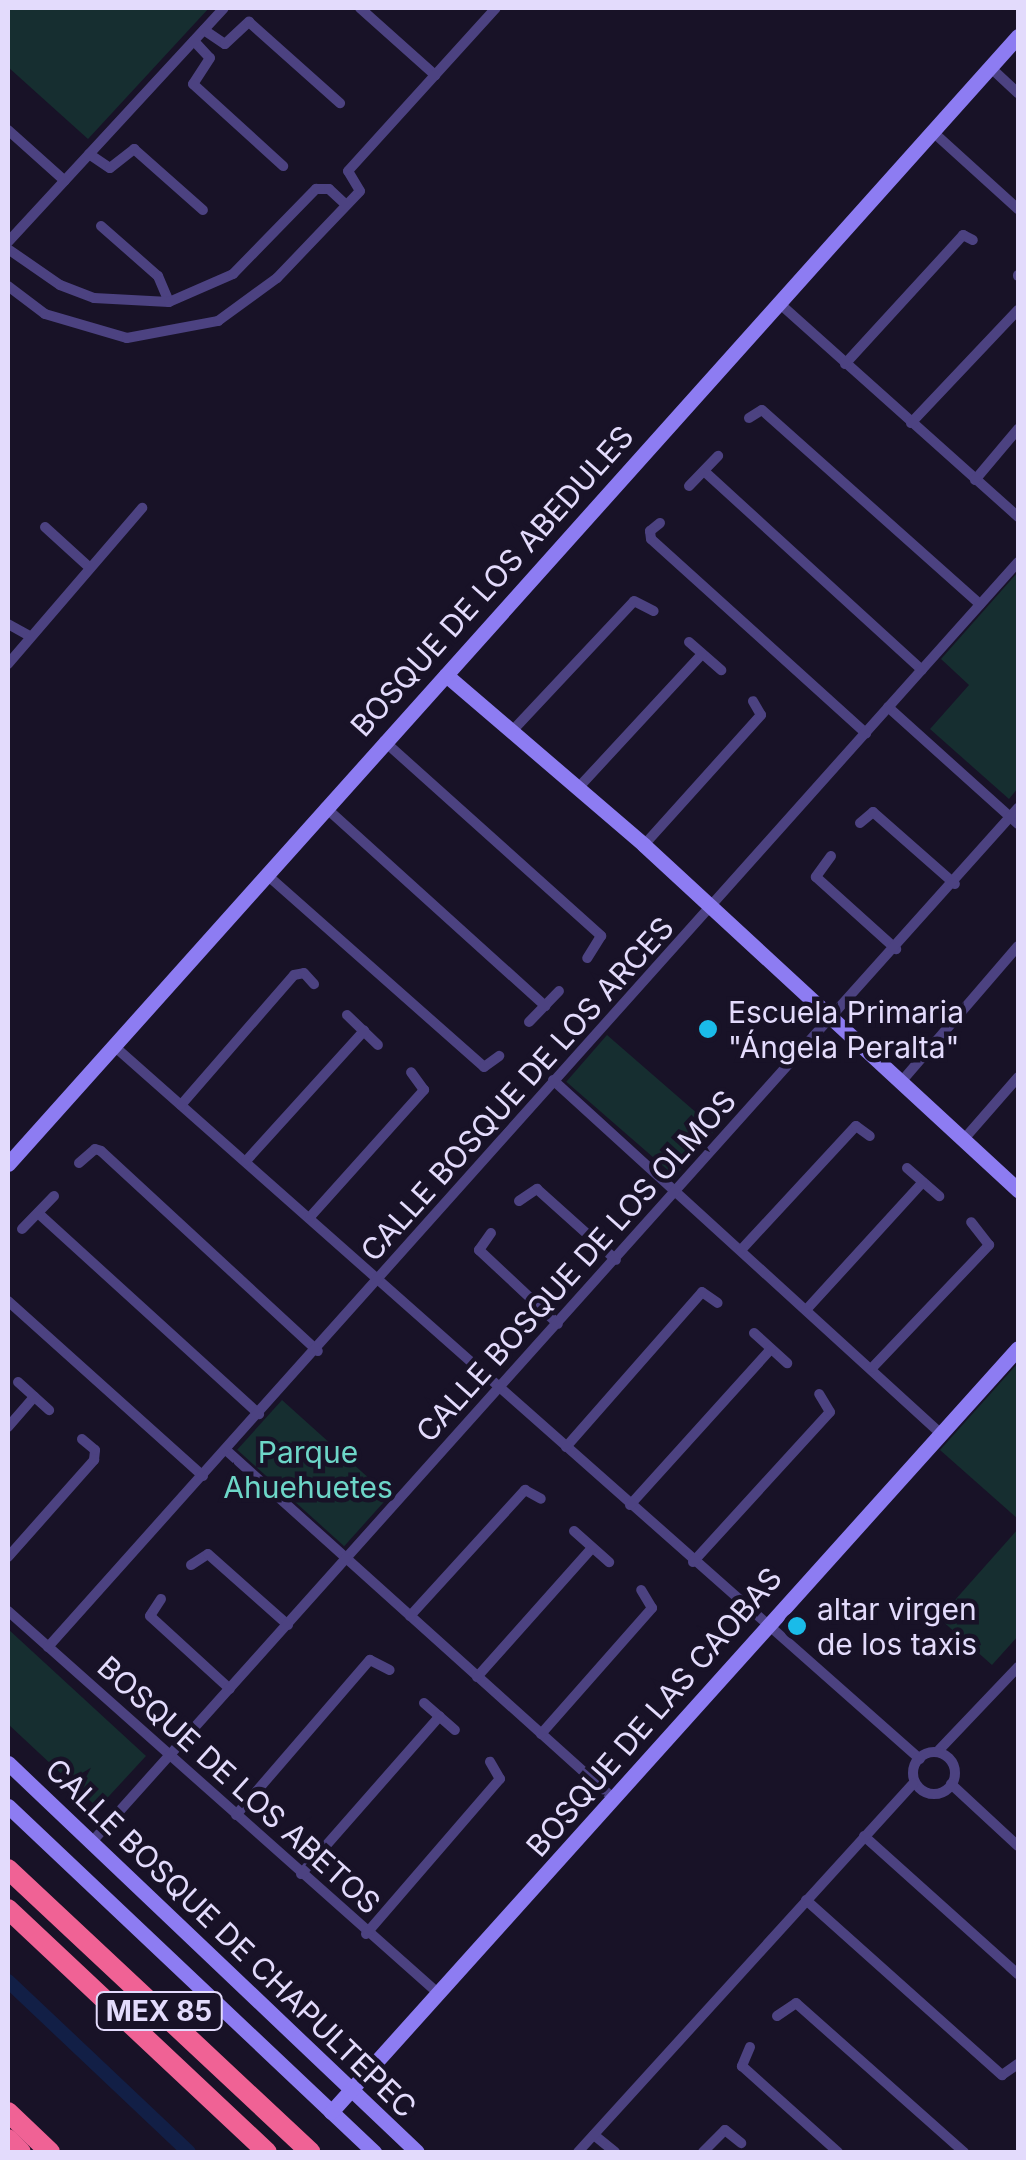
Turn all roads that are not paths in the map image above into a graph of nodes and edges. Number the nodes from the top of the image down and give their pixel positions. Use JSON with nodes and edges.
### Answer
{"nodes":[{"id":1,"x":224,"y":8,"type":"edge"},
{"id":2,"x":360,"y":8,"type":"edge"},
{"id":3,"x":496,"y":8,"type":"edge"},
{"id":4,"x":204,"y":30,"type":"junction"},
{"id":5,"x":1018,"y":36,"type":"edge"},
{"id":6,"x":194,"y":40,"type":"junction"},
{"id":7,"x":991,"y":68,"type":"junction"},
{"id":8,"x":435,"y":75,"type":"junction"},
{"id":9,"x":1018,"y":93,"type":"edge"},
{"id":10,"x":340,"y":104,"type":"dead end"},
{"id":11,"x":8,"y":130,"type":"edge"},
{"id":12,"x":933,"y":132,"type":"junction"},
{"id":13,"x":89,"y":154,"type":"junction"},
{"id":14,"x":283,"y":166,"type":"dead end"},
{"id":15,"x":65,"y":181,"type":"junction"},
{"id":16,"x":346,"y":205,"type":"junction"},
{"id":17,"x":1018,"y":209,"type":"edge"},
{"id":18,"x":203,"y":210,"type":"dead end"},
{"id":19,"x":101,"y":226,"type":"dead end"},
{"id":20,"x":973,"y":240,"type":"dead end"},
{"id":21,"x":8,"y":246,"type":"edge"},
{"id":22,"x":8,"y":286,"type":"edge"},
{"id":23,"x":168,"y":302,"type":"junction"},
{"id":24,"x":779,"y":303,"type":"junction"},
{"id":25,"x":1018,"y":310,"type":"edge"},
{"id":26,"x":845,"y":364,"type":"junction"},
{"id":27,"x":749,"y":418,"type":"dead end"},
{"id":28,"x":911,"y":422,"type":"junction"},
{"id":29,"x":1018,"y":429,"type":"edge"},
{"id":30,"x":718,"y":456,"type":"dead end"},
{"id":31,"x":704,"y":471,"type":"junction"},
{"id":32,"x":975,"y":480,"type":"junction"},
{"id":33,"x":689,"y":486,"type":"dead end"},
{"id":34,"x":142,"y":508,"type":"dead end"},
{"id":35,"x":1018,"y":518,"type":"edge"},
{"id":36,"x":660,"y":523,"type":"dead end"},
{"id":37,"x":45,"y":527,"type":"dead end"},
{"id":38,"x":1018,"y":562,"type":"edge"},
{"id":39,"x":89,"y":567,"type":"junction"},
{"id":40,"x":980,"y":604,"type":"junction"},
{"id":41,"x":654,"y":611,"type":"dead end"},
{"id":42,"x":8,"y":624,"type":"edge"},
{"id":43,"x":30,"y":636,"type":"junction"},
{"id":44,"x":690,"y":642,"type":"dead end"},
{"id":45,"x":702,"y":654,"type":"junction"},
{"id":46,"x":8,"y":664,"type":"edge"},
{"id":47,"x":721,"y":670,"type":"dead end"},
{"id":48,"x":922,"y":670,"type":"junction"},
{"id":49,"x":446,"y":675,"type":"junction"},
{"id":50,"x":753,"y":702,"type":"dead end"},
{"id":51,"x":888,"y":707,"type":"junction"},
{"id":52,"x":514,"y":730,"type":"junction"},
{"id":53,"x":866,"y":733,"type":"junction"},
{"id":54,"x":384,"y":740,"type":"junction"},
{"id":55,"x":579,"y":788,"type":"junction"},
{"id":56,"x":326,"y":807,"type":"junction"},
{"id":57,"x":1016,"y":816,"type":"edge"},
{"id":58,"x":860,"y":823,"type":"dead end"},
{"id":59,"x":644,"y":845,"type":"junction"},
{"id":60,"x":831,"y":856,"type":"dead end"},
{"id":61,"x":266,"y":874,"type":"junction"},
{"id":62,"x":955,"y":884,"type":"junction"},
{"id":63,"x":710,"y":911,"type":"junction"},
{"id":64,"x":1018,"y":946,"type":"edge"},
{"id":65,"x":896,"y":949,"type":"junction"},
{"id":66,"x":587,"y":958,"type":"dead end"},
{"id":67,"x":314,"y":984,"type":"dead end"},
{"id":68,"x":559,"y":991,"type":"dead end"},
{"id":69,"x":545,"y":1006,"type":"junction"},
{"id":70,"x":347,"y":1015,"type":"dead end"},
{"id":71,"x":831,"y":1020,"type":"junction"},
{"id":72,"x":529,"y":1022,"type":"dead end"},
{"id":73,"x":364,"y":1032,"type":"junction"},
{"id":74,"x":114,"y":1046,"type":"junction"},
{"id":75,"x":378,"y":1046,"type":"dead end"},
{"id":76,"x":499,"y":1056,"type":"dead end"},
{"id":77,"x":410,"y":1072,"type":"dead end"},
{"id":78,"x":1018,"y":1077,"type":"edge"},
{"id":79,"x":553,"y":1080,"type":"junction"},
{"id":80,"x":901,"y":1082,"type":"junction"},
{"id":81,"x":181,"y":1104,"type":"junction"},
{"id":82,"x":870,"y":1136,"type":"dead end"},
{"id":83,"x":964,"y":1140,"type":"junction"},
{"id":84,"x":246,"y":1161,"type":"junction"},
{"id":85,"x":79,"y":1163,"type":"dead end"},
{"id":86,"x":8,"y":1164,"type":"edge"},
{"id":87,"x":907,"y":1168,"type":"dead end"},
{"id":88,"x":923,"y":1182,"type":"junction"},
{"id":89,"x":1018,"y":1190,"type":"edge"},
{"id":90,"x":677,"y":1191,"type":"junction"},
{"id":91,"x":54,"y":1196,"type":"dead end"},
{"id":92,"x":939,"y":1196,"type":"dead end"},
{"id":93,"x":520,"y":1201,"type":"dead end"},
{"id":94,"x":38,"y":1213,"type":"junction"},
{"id":95,"x":310,"y":1217,"type":"junction"},
{"id":96,"x":971,"y":1222,"type":"dead end"},
{"id":97,"x":22,"y":1229,"type":"dead end"},
{"id":98,"x":491,"y":1233,"type":"dead end"},
{"id":99,"x":741,"y":1250,"type":"junction"},
{"id":100,"x":616,"y":1260,"type":"junction"},
{"id":101,"x":380,"y":1279,"type":"junction"},
{"id":102,"x":8,"y":1302,"type":"edge"},
{"id":103,"x":718,"y":1304,"type":"dead end"},
{"id":104,"x":806,"y":1310,"type":"junction"},
{"id":105,"x":558,"y":1324,"type":"junction"},
{"id":106,"x":754,"y":1334,"type":"dead end"},
{"id":107,"x":1018,"y":1348,"type":"edge"},
{"id":108,"x":771,"y":1349,"type":"junction"},
{"id":109,"x":318,"y":1350,"type":"junction"},
{"id":110,"x":787,"y":1363,"type":"dead end"},
{"id":111,"x":872,"y":1368,"type":"junction"},
{"id":112,"x":18,"y":1382,"type":"dead end"},
{"id":113,"x":501,"y":1388,"type":"junction"},
{"id":114,"x":819,"y":1394,"type":"dead end"},
{"id":115,"x":34,"y":1397,"type":"junction"},
{"id":116,"x":49,"y":1410,"type":"dead end"},
{"id":117,"x":259,"y":1414,"type":"junction"},
{"id":118,"x":8,"y":1427,"type":"edge"},
{"id":119,"x":939,"y":1432,"type":"junction"},
{"id":120,"x":82,"y":1439,"type":"dead end"},
{"id":121,"x":566,"y":1447,"type":"junction"},
{"id":122,"x":226,"y":1450,"type":"junction"},
{"id":123,"x":203,"y":1476,"type":"junction"},
{"id":124,"x":541,"y":1499,"type":"dead end"},
{"id":125,"x":630,"y":1504,"type":"junction"},
{"id":126,"x":574,"y":1532,"type":"dead end"},
{"id":127,"x":592,"y":1548,"type":"junction"},
{"id":128,"x":8,"y":1557,"type":"edge"},
{"id":129,"x":697,"y":1558,"type":"junction"},
{"id":130,"x":347,"y":1559,"type":"junction"},
{"id":131,"x":609,"y":1562,"type":"dead end"},
{"id":132,"x":191,"y":1565,"type":"dead end"},
{"id":133,"x":641,"y":1590,"type":"dead end"},
{"id":134,"x":160,"y":1599,"type":"dead end"},
{"id":135,"x":8,"y":1611,"type":"edge"},
{"id":136,"x":410,"y":1616,"type":"junction"},
{"id":137,"x":288,"y":1625,"type":"junction"},
{"id":138,"x":765,"y":1626,"type":"junction"},
{"id":139,"x":48,"y":1647,"type":"junction"},
{"id":140,"x":1018,"y":1667,"type":"edge"},
{"id":141,"x":390,"y":1670,"type":"dead end"},
{"id":142,"x":477,"y":1677,"type":"junction"},
{"id":143,"x":230,"y":1689,"type":"junction"},
{"id":144,"x":424,"y":1703,"type":"dead end"},
{"id":145,"x":440,"y":1716,"type":"junction"},
{"id":146,"x":455,"y":1730,"type":"dead end"},
{"id":147,"x":541,"y":1734,"type":"junction"},
{"id":148,"x":939,"y":1750,"type":"junction"},
{"id":149,"x":170,"y":1756,"type":"junction"},
{"id":150,"x":920,"y":1758,"type":"junction"},
{"id":151,"x":490,"y":1762,"type":"dead end"},
{"id":152,"x":8,"y":1763,"type":"edge"},
{"id":153,"x":912,"y":1784,"type":"junction"},
{"id":154,"x":951,"y":1784,"type":"junction"},
{"id":155,"x":614,"y":1799,"type":"junction"},
{"id":156,"x":8,"y":1806,"type":"edge"},
{"id":157,"x":236,"y":1814,"type":"junction"},
{"id":158,"x":864,"y":1836,"type":"junction"},
{"id":159,"x":90,"y":1844,"type":"junction"},
{"id":160,"x":1018,"y":1846,"type":"edge"},
{"id":161,"x":8,"y":1869,"type":"edge"},
{"id":162,"x":301,"y":1874,"type":"junction"},
{"id":163,"x":806,"y":1900,"type":"junction"},
{"id":164,"x":8,"y":1909,"type":"edge"},
{"id":165,"x":366,"y":1934,"type":"junction"},
{"id":166,"x":1018,"y":1974,"type":"edge"},
{"id":167,"x":439,"y":1994,"type":"junction"},
{"id":168,"x":777,"y":2016,"type":"dead end"},
{"id":169,"x":750,"y":2047,"type":"dead end"},
{"id":170,"x":1018,"y":2064,"type":"edge"},
{"id":171,"x":351,"y":2091,"type":"junction"},
{"id":172,"x":8,"y":2112,"type":"edge"},
{"id":173,"x":330,"y":2112,"type":"junction"},
{"id":174,"x":594,"y":2135,"type":"junction"},
{"id":175,"x":8,"y":2140,"type":"edge"},
{"id":176,"x":740,"y":2143,"type":"dead end"},
{"id":177,"x":21,"y":2152,"type":"edge"},
{"id":178,"x":50,"y":2152,"type":"edge"},
{"id":179,"x":267,"y":2152,"type":"edge"},
{"id":180,"x":310,"y":2152,"type":"edge"},
{"id":181,"x":374,"y":2152,"type":"edge"},
{"id":182,"x":417,"y":2152,"type":"edge"},
{"id":183,"x":578,"y":2152,"type":"edge"},
{"id":184,"x":614,"y":2152,"type":"edge"},
{"id":185,"x":703,"y":2152,"type":"edge"},
{"id":186,"x":838,"y":2152,"type":"edge"},
{"id":187,"x":964,"y":2152,"type":"edge"}],
"edges":[{"from":1,"to":4,"type":"street"},
{"from":2,"to":8,"type":"street"},
{"from":3,"to":8,"type":"street"},
{"from":4,"to":6,"type":"street"},
{"from":4,"to":10,"type":"street"},
{"from":5,"to":7,"type":"street","name":"BOSQUE DE LOS ABEDULES"},
{"from":6,"to":13,"type":"street"},
{"from":6,"to":14,"type":"street"},
{"from":7,"to":9,"type":"street"},
{"from":7,"to":12,"type":"street","name":"BOSQUE DE LOS ABEDULES"},
{"from":8,"to":16,"type":"street"},
{"from":11,"to":15,"type":"street"},
{"from":12,"to":17,"type":"street"},
{"from":12,"to":24,"type":"street","name":"BOSQUE DE LOS ABEDULES"},
{"from":13,"to":15,"type":"street"},
{"from":13,"to":18,"type":"street"},
{"from":15,"to":21,"type":"street"},
{"from":16,"to":22,"type":"street"},
{"from":16,"to":23,"type":"street"},
{"from":19,"to":23,"type":"street"},
{"from":20,"to":26,"type":"street"},
{"from":21,"to":23,"type":"street"},
{"from":24,"to":26,"type":"street"},
{"from":24,"to":49,"type":"street","name":"BOSQUE DE LOS ABEDULES"},
{"from":25,"to":28,"type":"street"},
{"from":26,"to":28,"type":"street"},
{"from":27,"to":40,"type":"street"},
{"from":28,"to":32,"type":"street"},
{"from":29,"to":32,"type":"street"},
{"from":30,"to":31,"type":"street"},
{"from":31,"to":33,"type":"street"},
{"from":31,"to":48,"type":"street"},
{"from":32,"to":35,"type":"street"},
{"from":34,"to":39,"type":"street"},
{"from":36,"to":53,"type":"street"},
{"from":37,"to":39,"type":"street"},
{"from":38,"to":40,"type":"street","name":"CALLE BOSQUE DE LOS ARCES"},
{"from":39,"to":43,"type":"street"},
{"from":40,"to":48,"type":"street","name":"CALLE BOSQUE DE LOS ARCES"},
{"from":41,"to":52,"type":"street"},
{"from":42,"to":43,"type":"street"},
{"from":43,"to":46,"type":"street"},
{"from":44,"to":45,"type":"street"},
{"from":45,"to":47,"type":"street"},
{"from":45,"to":55,"type":"street"},
{"from":48,"to":51,"type":"street","name":"CALLE BOSQUE DE LOS ARCES"},
{"from":49,"to":52,"type":"street"},
{"from":49,"to":54,"type":"street","name":"BOSQUE DE LOS ABEDULES"},
{"from":50,"to":59,"type":"street"},
{"from":51,"to":53,"type":"street","name":"CALLE BOSQUE DE LOS ARCES"},
{"from":51,"to":57,"type":"street"},
{"from":52,"to":55,"type":"street"},
{"from":53,"to":63,"type":"street","name":"CALLE BOSQUE DE LOS ARCES"},
{"from":54,"to":56,"type":"street","name":"BOSQUE DE LOS ABEDULES"},
{"from":54,"to":66,"type":"street"},
{"from":55,"to":59,"type":"street"},
{"from":56,"to":61,"type":"street","name":"BOSQUE DE LOS ABEDULES"},
{"from":56,"to":69,"type":"street"},
{"from":57,"to":62,"type":"street","name":"CALLE BOSQUE DE LOS OLMOS"},
{"from":58,"to":62,"type":"street"},
{"from":59,"to":63,"type":"street"},
{"from":60,"to":65,"type":"street"},
{"from":61,"to":74,"type":"street","name":"BOSQUE DE LOS ABEDULES"},
{"from":61,"to":76,"type":"street"},
{"from":62,"to":65,"type":"street","name":"CALLE BOSQUE DE LOS OLMOS"},
{"from":63,"to":71,"type":"street"},
{"from":63,"to":79,"type":"street","name":"CALLE BOSQUE DE LOS ARCES"},
{"from":64,"to":80,"type":"street"},
{"from":65,"to":71,"type":"street","name":"CALLE BOSQUE DE LOS OLMOS"},
{"from":67,"to":81,"type":"street"},
{"from":68,"to":69,"type":"street"},
{"from":69,"to":72,"type":"street"},
{"from":70,"to":73,"type":"street"},
{"from":71,"to":80,"type":"street"},
{"from":71,"to":90,"type":"street","name":"CALLE BOSQUE DE LOS OLMOS"},
{"from":73,"to":75,"type":"street"},
{"from":73,"to":84,"type":"street"},
{"from":74,"to":81,"type":"street"},
{"from":74,"to":86,"type":"street","name":"BOSQUE DE LOS ABEDULES"},
{"from":77,"to":95,"type":"street"},
{"from":78,"to":83,"type":"street"},
{"from":79,"to":90,"type":"street"},
{"from":79,"to":101,"type":"street","name":"CALLE BOSQUE DE LOS ARCES"},
{"from":80,"to":83,"type":"street"},
{"from":81,"to":84,"type":"street"},
{"from":82,"to":99,"type":"street"},
{"from":83,"to":89,"type":"street"},
{"from":84,"to":95,"type":"street"},
{"from":85,"to":109,"type":"street"},
{"from":87,"to":88,"type":"street"},
{"from":88,"to":92,"type":"street"},
{"from":88,"to":104,"type":"street"},
{"from":90,"to":99,"type":"street"},
{"from":90,"to":100,"type":"street","name":"CALLE BOSQUE DE LOS OLMOS"},
{"from":91,"to":94,"type":"street"},
{"from":93,"to":100,"type":"street"},
{"from":94,"to":97,"type":"street"},
{"from":94,"to":117,"type":"street"},
{"from":95,"to":101,"type":"street"},
{"from":96,"to":111,"type":"street"},
{"from":98,"to":105,"type":"street"},
{"from":99,"to":104,"type":"street"},
{"from":100,"to":105,"type":"street","name":"CALLE BOSQUE DE LOS OLMOS"},
{"from":101,"to":109,"type":"street","name":"CALLE BOSQUE DE LOS ARCES"},
{"from":101,"to":113,"type":"street"},
{"from":102,"to":123,"type":"street"},
{"from":103,"to":121,"type":"street"},
{"from":104,"to":111,"type":"street"},
{"from":105,"to":113,"type":"street","name":"CALLE BOSQUE DE LOS OLMOS"},
{"from":106,"to":108,"type":"street"},
{"from":107,"to":119,"type":"street","name":"BOSQUE DE LAS CAOBAS"},
{"from":108,"to":110,"type":"street"},
{"from":108,"to":125,"type":"street"},
{"from":109,"to":117,"type":"street","name":"CALLE BOSQUE DE LOS ARCES"},
{"from":111,"to":119,"type":"street"},
{"from":112,"to":115,"type":"street"},
{"from":113,"to":121,"type":"street"},
{"from":113,"to":130,"type":"street","name":"CALLE BOSQUE DE LOS OLMOS"},
{"from":114,"to":129,"type":"street"},
{"from":115,"to":116,"type":"street"},
{"from":115,"to":118,"type":"street"},
{"from":117,"to":122,"type":"street","name":"CALLE BOSQUE DE LOS ARCES"},
{"from":119,"to":138,"type":"street","name":"BOSQUE DE LAS CAOBAS"},
{"from":120,"to":128,"type":"street"},
{"from":121,"to":125,"type":"street"},
{"from":122,"to":123,"type":"street","name":"CALLE BOSQUE DE LOS ARCES"},
{"from":122,"to":130,"type":"street"},
{"from":123,"to":139,"type":"street","name":"CALLE BOSQUE DE LOS ARCES"},
{"from":124,"to":136,"type":"street"},
{"from":125,"to":129,"type":"street"},
{"from":126,"to":127,"type":"street"},
{"from":127,"to":131,"type":"street"},
{"from":127,"to":142,"type":"street"},
{"from":129,"to":138,"type":"street"},
{"from":130,"to":136,"type":"street"},
{"from":130,"to":137,"type":"street","name":"CALLE BOSQUE DE LOS OLMOS"},
{"from":132,"to":137,"type":"street"},
{"from":133,"to":147,"type":"street"},
{"from":134,"to":143,"type":"street"},
{"from":135,"to":139,"type":"street","name":"BOSQUE DE LOS ABETOS"},
{"from":136,"to":142,"type":"street"},
{"from":137,"to":143,"type":"street","name":"CALLE BOSQUE DE LOS OLMOS"},
{"from":138,"to":150,"type":"street"},
{"from":138,"to":155,"type":"street","name":"BOSQUE DE LAS CAOBAS"},
{"from":139,"to":149,"type":"street","name":"BOSQUE DE LOS ABETOS"},
{"from":140,"to":148,"type":"street"},
{"from":141,"to":157,"type":"street"},
{"from":142,"to":147,"type":"street"},
{"from":143,"to":149,"type":"street","name":"CALLE BOSQUE DE LOS OLMOS"},
{"from":144,"to":145,"type":"street"},
{"from":145,"to":146,"type":"street"},
{"from":145,"to":162,"type":"street"},
{"from":147,"to":155,"type":"street"},
{"from":148,"to":150,"type":"street"},
{"from":148,"to":154,"type":"street"},
{"from":149,"to":157,"type":"street","name":"BOSQUE DE LOS ABETOS"},
{"from":149,"to":159,"type":"street","name":"CALLE BOSQUE DE LOS OLMOS"},
{"from":150,"to":153,"type":"street"},
{"from":151,"to":165,"type":"street"},
{"from":152,"to":159,"type":"street","name":"CALLE BOSQUE DE CHAPULTEPEC"},
{"from":153,"to":154,"type":"street"},
{"from":153,"to":158,"type":"street"},
{"from":154,"to":160,"type":"street"},
{"from":155,"to":167,"type":"street","name":"BOSQUE DE LAS CAOBAS"},
{"from":156,"to":173,"type":"street","name":"CALLE BOSQUE DE CHAPULTEPEC"},
{"from":157,"to":162,"type":"street","name":"BOSQUE DE LOS ABETOS"},
{"from":158,"to":163,"type":"street"},
{"from":158,"to":166,"type":"street"},
{"from":159,"to":171,"type":"street","name":"CALLE BOSQUE DE CHAPULTEPEC"},
{"from":161,"to":180,"type":"highway","number":"MEX 85"},
{"from":162,"to":165,"type":"street","name":"BOSQUE DE LOS ABETOS"},
{"from":163,"to":170,"type":"street"},
{"from":163,"to":174,"type":"street"},
{"from":164,"to":179,"type":"highway","number":"MEX 85"},
{"from":165,"to":167,"type":"street","name":"BOSQUE DE LOS ABETOS"},
{"from":167,"to":171,"type":"street","name":"BOSQUE DE LAS CAOBAS"},
{"from":168,"to":187,"type":"street"},
{"from":169,"to":186,"type":"street"},
{"from":171,"to":173,"type":"street","name":"BOSQUE DE LAS CAOBAS"},
{"from":171,"to":182,"type":"street","name":"CALLE BOSQUE DE CHAPULTEPEC"},
{"from":172,"to":178,"type":"highway"},
{"from":173,"to":181,"type":"street","name":"CALLE BOSQUE DE CHAPULTEPEC"},
{"from":174,"to":183,"type":"street"},
{"from":174,"to":184,"type":"street"},
{"from":175,"to":177,"type":"highway"},
{"from":176,"to":185,"type":"street"}]}
